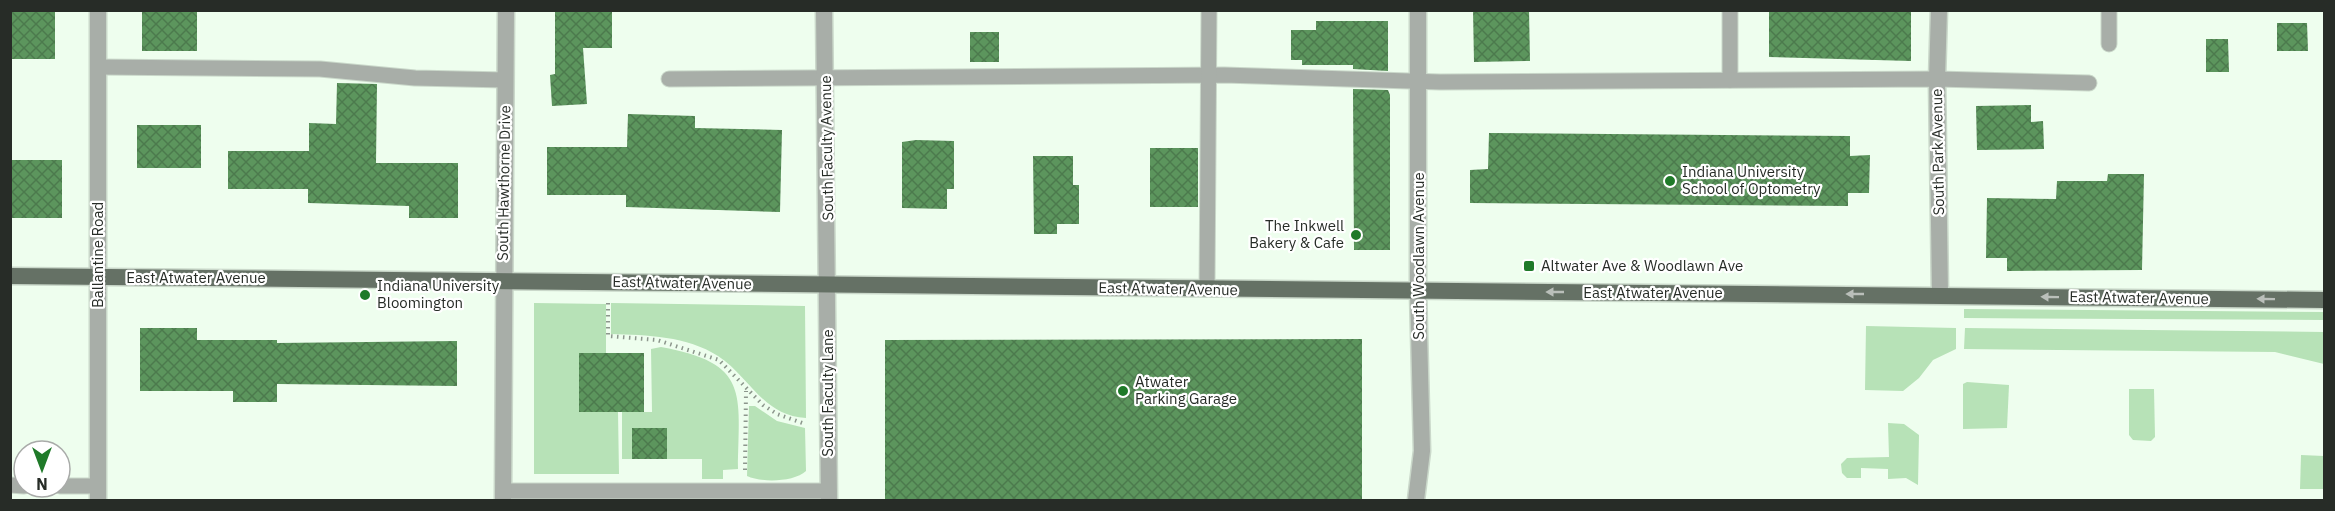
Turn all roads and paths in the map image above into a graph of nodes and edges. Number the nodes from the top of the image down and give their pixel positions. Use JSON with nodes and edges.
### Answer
{"nodes":[{"id":1,"x":98,"y":10,"type":"edge"},
{"id":2,"x":506,"y":10,"type":"edge"},
{"id":3,"x":824,"y":10,"type":"edge"},
{"id":4,"x":1209,"y":10,"type":"edge"},
{"id":5,"x":1418,"y":10,"type":"edge"},
{"id":6,"x":1730,"y":10,"type":"edge"},
{"id":7,"x":1939,"y":10,"type":"edge"},
{"id":8,"x":2109,"y":10,"type":"edge"},
{"id":9,"x":2109,"y":44,"type":"dead end"},
{"id":10,"x":98,"y":67,"type":"junction"},
{"id":11,"x":1209,"y":76,"type":"junction"},
{"id":12,"x":669,"y":78,"type":"dead end"},
{"id":13,"x":1937,"y":78,"type":"junction"},
{"id":14,"x":826,"y":79,"type":"junction"},
{"id":15,"x":505,"y":80,"type":"junction"},
{"id":16,"x":1730,"y":80,"type":"junction"},
{"id":17,"x":1418,"y":81,"type":"junction"},
{"id":18,"x":2090,"y":83,"type":"dead end"},
{"id":19,"x":10,"y":276,"type":"edge"},
{"id":20,"x":98,"y":278,"type":"junction"},
{"id":21,"x":502,"y":280,"type":"junction"},
{"id":22,"x":828,"y":286,"type":"junction"},
{"id":23,"x":1207,"y":289,"type":"junction"},
{"id":24,"x":1418,"y":292,"type":"junction"},
{"id":25,"x":1940,"y":294,"type":"junction"},
{"id":26,"x":608,"y":300,"type":"dead end"},
{"id":27,"x":2325,"y":300,"type":"edge"},
{"id":28,"x":746,"y":390,"type":"junction"},
{"id":29,"x":812,"y":426,"type":"dead end"},
{"id":30,"x":72,"y":488,"type":"edge"},
{"id":31,"x":745,"y":492,"type":"junction"},
{"id":32,"x":98,"y":493,"type":"edge"},
{"id":33,"x":503,"y":496,"type":"edge"},
{"id":34,"x":829,"y":496,"type":"edge"},
{"id":35,"x":1417,"y":500,"type":"edge"}],
"edges":[{"from":1,"to":10,"type":"street","name":"Ballantine Road"},
{"from":2,"to":15,"type":"street","name":"South Hawthorne Drive"},
{"from":3,"to":14,"type":"street","name":"South Faculty Avenue"},
{"from":4,"to":11,"type":"lane"},
{"from":5,"to":17,"type":"street","name":"South Woodlawn Avenue"},
{"from":6,"to":16,"type":"lane"},
{"from":7,"to":13,"type":"street","name":"South Park Avenue"},
{"from":8,"to":9,"type":"lane"},
{"from":10,"to":15,"type":"lane"},
{"from":10,"to":20,"type":"street","name":"Ballantine Road"},
{"from":11,"to":14,"type":"lane"},
{"from":11,"to":17,"type":"lane"},
{"from":11,"to":23,"type":"lane"},
{"from":12,"to":14,"type":"lane"},
{"from":13,"to":16,"type":"lane"},
{"from":13,"to":18,"type":"lane"},
{"from":13,"to":25,"type":"street","name":"South Park Avenue"},
{"from":14,"to":22,"type":"street","name":"South Faculty Avenue"},
{"from":15,"to":21,"type":"street","name":"South Hawthorne Drive"},
{"from":16,"to":17,"type":"lane"},
{"from":17,"to":24,"type":"street","name":"South Woodlawn Avenue"},
{"from":19,"to":20,"type":"main road","name":"East Atwater Avenue"},
{"from":20,"to":21,"type":"main road","name":"East Atwater Avenue"},
{"from":20,"to":32,"type":"street","name":"Ballantine Road"},
{"from":21,"to":22,"type":"main road","name":"East Atwater Avenue"},
{"from":21,"to":33,"type":"street","name":"South Hawthorne Drive"},
{"from":22,"to":23,"type":"main road","name":"East Atwater Avenue"},
{"from":22,"to":34,"type":"street","name":"South Faculty Lane"},
{"from":23,"to":24,"type":"main road","name":"East Atwater Avenue"},
{"from":25,"to":24,"type":"main road","name":"East Atwater Avenue","one_way":true},
{"from":24,"to":35,"type":"street","name":"South Woodlawn Avenue"},
{"from":27,"to":25,"type":"main road","name":"East Atwater Avenue","one_way":true},
{"from":26,"to":28,"type":"path"},
{"from":28,"to":29,"type":"path"},
{"from":28,"to":31,"type":"path"},
{"from":30,"to":32,"type":"lane"},
{"from":31,"to":33,"type":"lane"},
{"from":31,"to":34,"type":"lane"}]}
